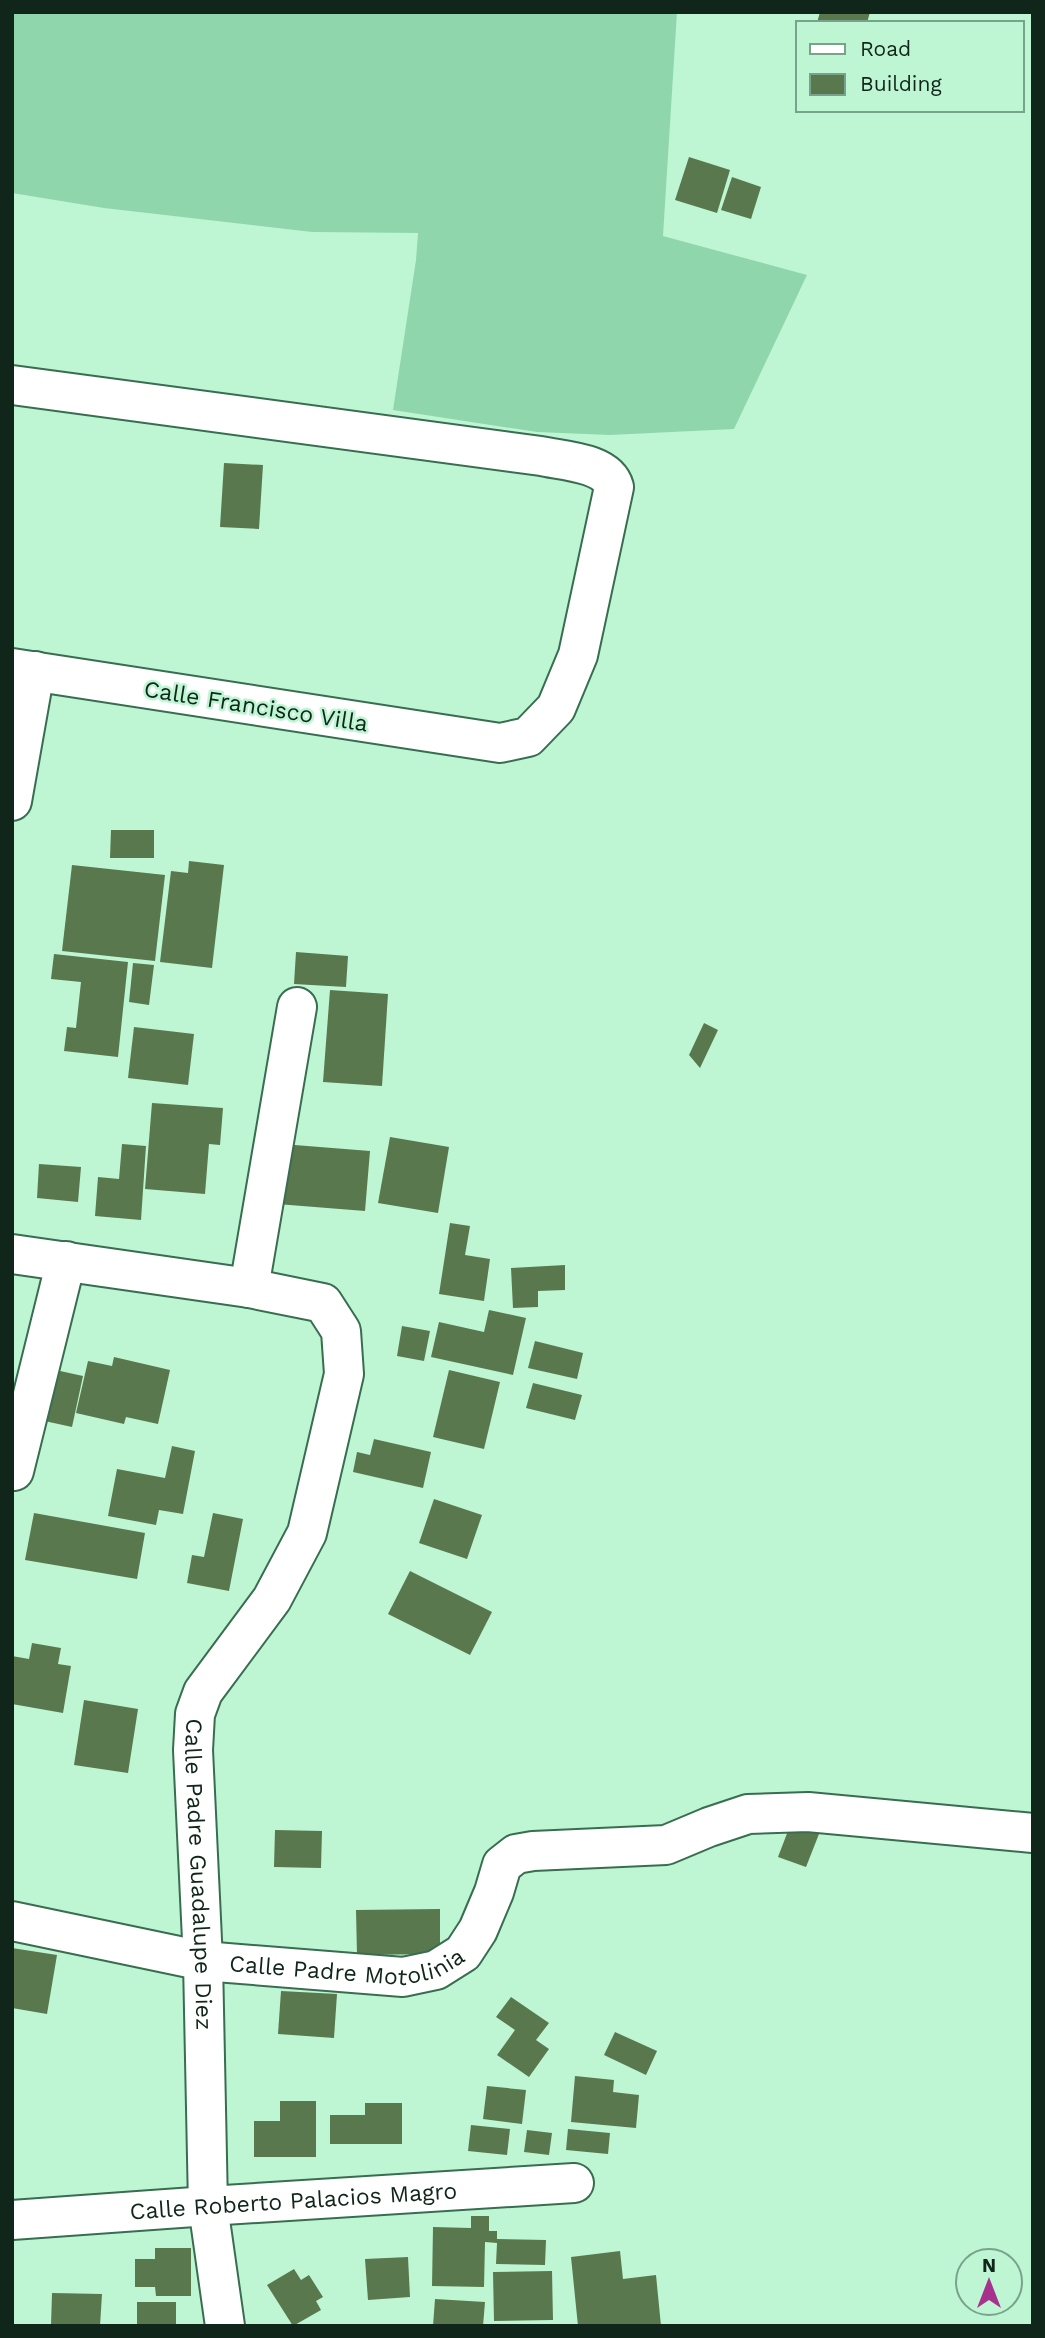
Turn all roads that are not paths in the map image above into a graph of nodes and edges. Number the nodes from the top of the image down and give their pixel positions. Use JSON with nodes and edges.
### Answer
{"nodes":[{"id":1,"x":12,"y":385,"type":"edge"},
{"id":2,"x":23,"y":670,"type":"edge"},
{"id":3,"x":12,"y":801,"type":"edge"},
{"id":4,"x":298,"y":1007,"type":"dead end"},
{"id":5,"x":12,"y":1254,"type":"edge"},
{"id":6,"x":66,"y":1261,"type":"junction"},
{"id":7,"x":249,"y":1288,"type":"junction"},
{"id":8,"x":14,"y":1471,"type":"dead end"},
{"id":9,"x":1033,"y":1833,"type":"edge"},
{"id":10,"x":12,"y":1921,"type":"edge"},
{"id":11,"x":203,"y":1961,"type":"junction"},
{"id":12,"x":574,"y":2183,"type":"dead end"},
{"id":13,"x":208,"y":2206,"type":"junction"},
{"id":14,"x":12,"y":2220,"type":"edge"},
{"id":15,"x":225,"y":2326,"type":"edge"}],
"edges":[{"from":1,"to":2,"type":"street","name":"Calle Francisco Villa"},
{"from":2,"to":3,"type":"street"},
{"from":4,"to":7,"type":"street"},
{"from":5,"to":6,"type":"street","name":"Calle Padre Guadalupe Diez"},
{"from":6,"to":7,"type":"street","name":"Calle Padre Guadalupe Diez"},
{"from":6,"to":8,"type":"street"},
{"from":7,"to":11,"type":"street","name":"Calle Padre Guadalupe Diez"},
{"from":9,"to":11,"type":"street","name":"Calle Padre Motolinia"},
{"from":10,"to":11,"type":"street","name":"Calle Padre Motolinia"},
{"from":11,"to":13,"type":"street","name":"Calle Padre Guadalupe Diez"},
{"from":12,"to":13,"type":"street","name":"Calle Roberto Palacios Magro"},
{"from":13,"to":14,"type":"street","name":"Calle Roberto Palacios Magro"},
{"from":13,"to":15,"type":"street","name":"Calle Padre Guadalupe Diez"}]}
